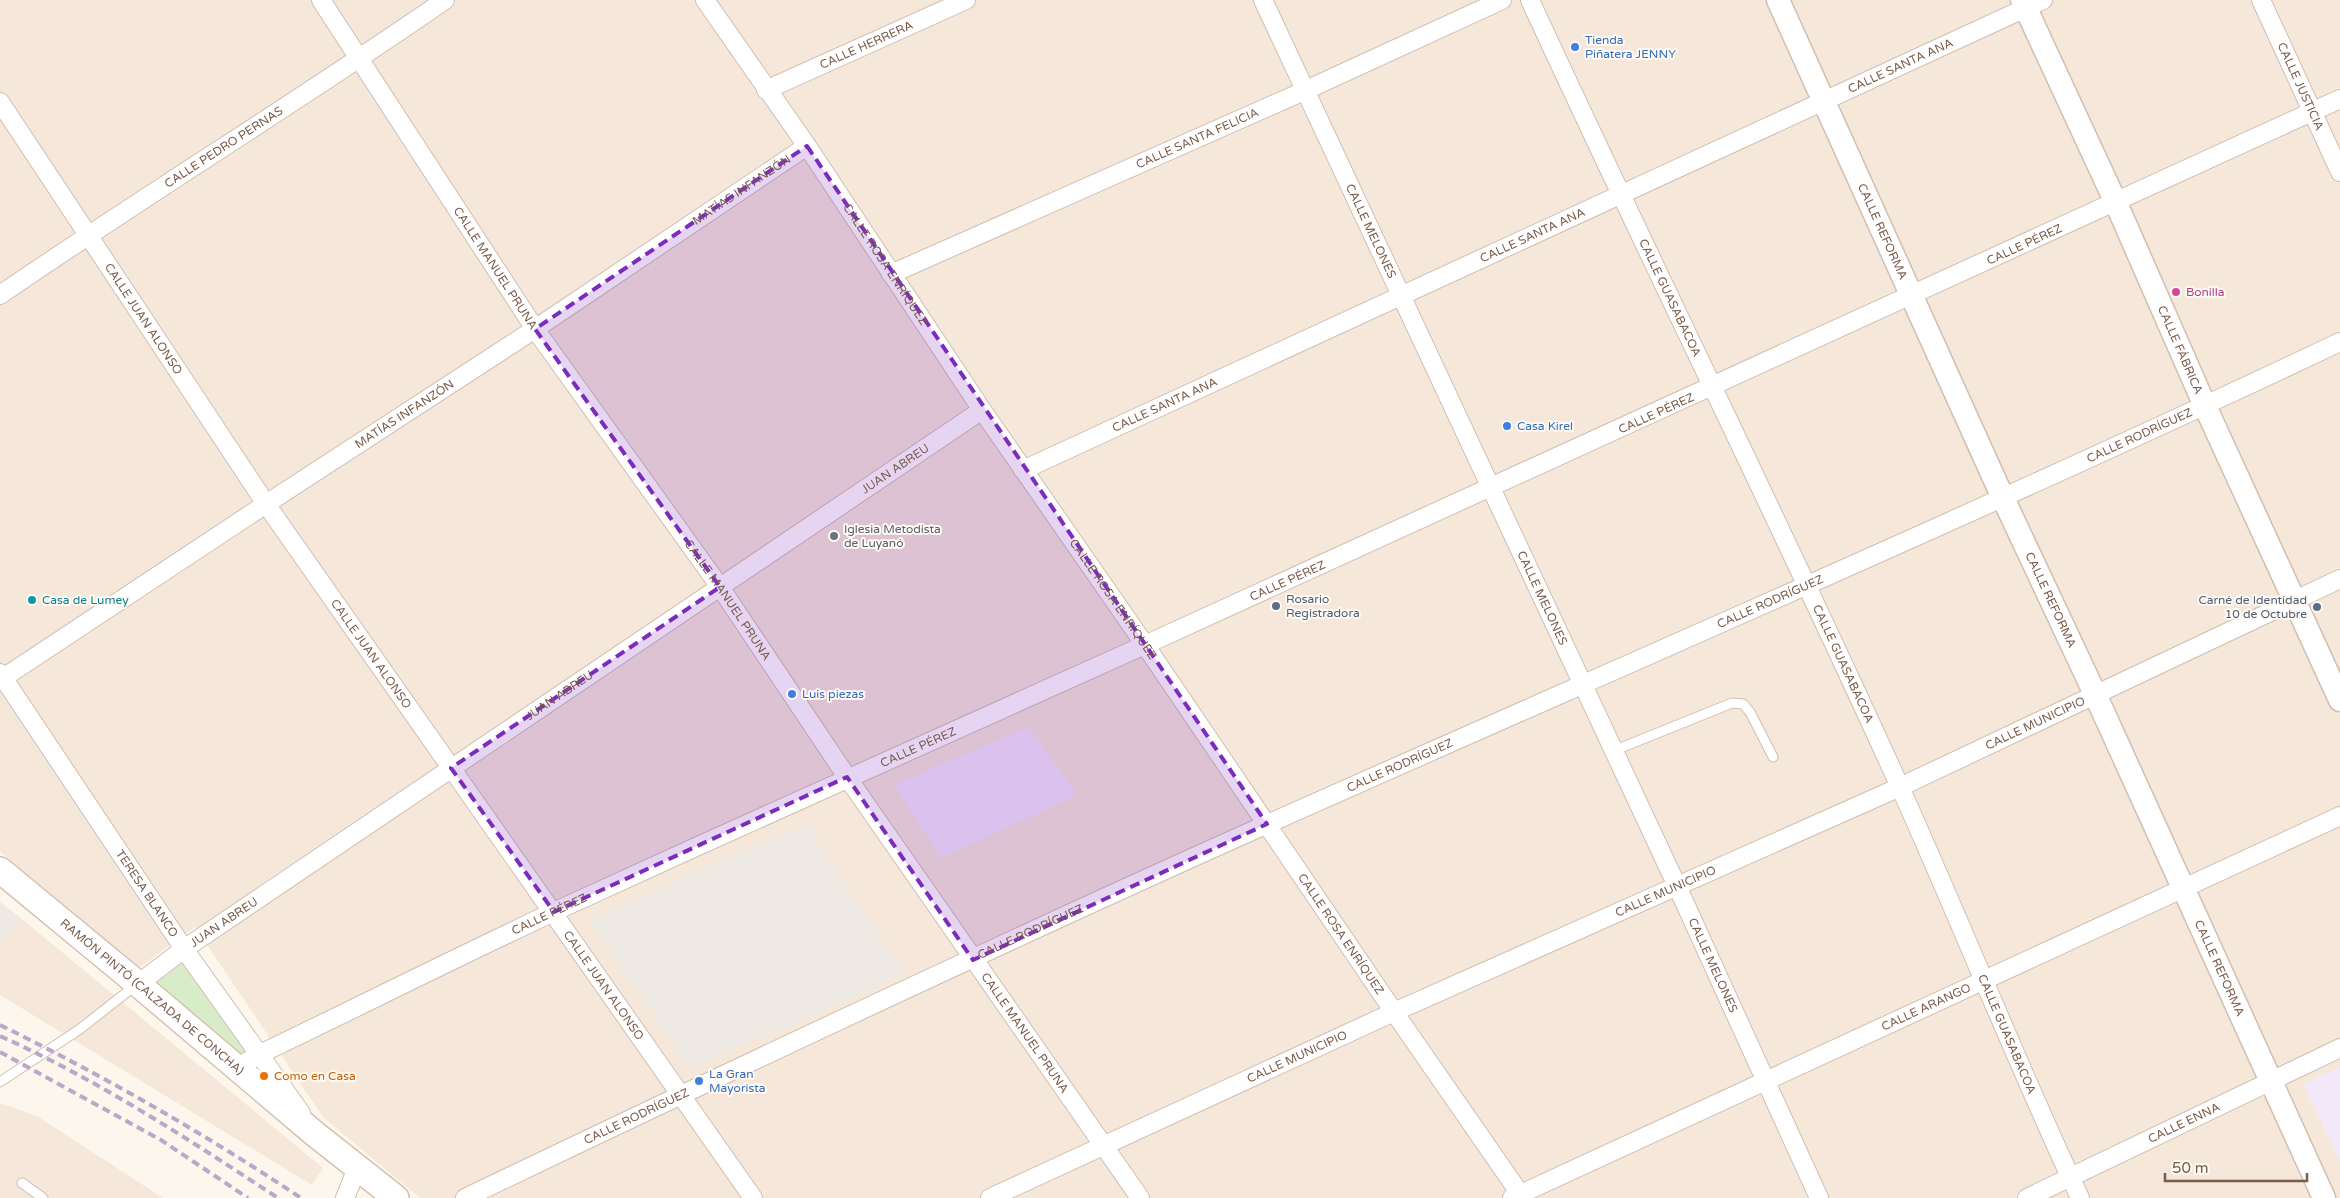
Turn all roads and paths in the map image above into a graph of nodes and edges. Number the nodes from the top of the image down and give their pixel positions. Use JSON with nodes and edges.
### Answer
{"nodes":[{"id":1,"x":320,"y":0,"type":"edge"},
{"id":2,"x":445,"y":0,"type":"edge"},
{"id":3,"x":705,"y":0,"type":"edge"},
{"id":4,"x":966,"y":0,"type":"edge"},
{"id":5,"x":1263,"y":0,"type":"edge"},
{"id":6,"x":1502,"y":0,"type":"edge"},
{"id":7,"x":1530,"y":0,"type":"edge"},
{"id":8,"x":1778,"y":0,"type":"edge"},
{"id":9,"x":2261,"y":0,"type":"edge"},
{"id":10,"x":2030,"y":3,"type":"edge"},
{"id":11,"x":360,"y":58,"type":"junction"},
{"id":12,"x":766,"y":90,"type":"junction"},
{"id":13,"x":1304,"y":91,"type":"junction"},
{"id":14,"x":2340,"y":99,"type":"edge"},
{"id":15,"x":1825,"y":100,"type":"junction"},
{"id":16,"x":0,"y":102,"type":"edge"},
{"id":17,"x":2311,"y":112,"type":"junction"},
{"id":18,"x":807,"y":146,"type":"junction"},
{"id":19,"x":2340,"y":172,"type":"edge"},
{"id":20,"x":1621,"y":196,"type":"junction"},
{"id":21,"x":2116,"y":202,"type":"junction"},
{"id":22,"x":88,"y":235,"type":"junction"},
{"id":23,"x":890,"y":274,"type":"junction"},
{"id":24,"x":0,"y":295,"type":"edge"},
{"id":25,"x":1402,"y":297,"type":"junction"},
{"id":26,"x":1913,"y":297,"type":"junction"},
{"id":27,"x":535,"y":329,"type":"junction"},
{"id":28,"x":2340,"y":342,"type":"edge"},
{"id":29,"x":1714,"y":385,"type":"junction"},
{"id":30,"x":2205,"y":406,"type":"junction"},
{"id":31,"x":982,"y":410,"type":"junction"},
{"id":32,"x":1023,"y":470,"type":"junction"},
{"id":33,"x":1491,"y":488,"type":"junction"},
{"id":34,"x":2003,"y":498,"type":"junction"},
{"id":35,"x":266,"y":504,"type":"junction"},
{"id":36,"x":2340,"y":579,"type":"edge"},
{"id":37,"x":1807,"y":586,"type":"junction"},
{"id":38,"x":720,"y":587,"type":"junction"},
{"id":39,"x":2294,"y":600,"type":"junction"},
{"id":40,"x":1145,"y":645,"type":"junction"},
{"id":41,"x":1,"y":677,"type":"edge"},
{"id":42,"x":1582,"y":685,"type":"junction"},
{"id":43,"x":2095,"y":694,"type":"junction"},
{"id":44,"x":2340,"y":700,"type":"edge"},
{"id":45,"x":1613,"y":751,"type":"junction"},
{"id":46,"x":1773,"y":757,"type":"dead end"},
{"id":47,"x":451,"y":768,"type":"junction"},
{"id":48,"x":847,"y":777,"type":"junction"},
{"id":49,"x":1900,"y":787,"type":"junction"},
{"id":50,"x":2340,"y":816,"type":"edge"},
{"id":51,"x":1267,"y":824,"type":"junction"},
{"id":52,"x":0,"y":870,"type":"edge"},
{"id":53,"x":1676,"y":886,"type":"junction"},
{"id":54,"x":2183,"y":888,"type":"junction"},
{"id":55,"x":554,"y":912,"type":"junction"},
{"id":56,"x":184,"y":949,"type":"junction"},
{"id":57,"x":973,"y":960,"type":"junction"},
{"id":58,"x":1984,"y":982,"type":"junction"},
{"id":59,"x":138,"y":984,"type":"junction"},
{"id":60,"x":1394,"y":1012,"type":"junction"},
{"id":61,"x":2340,"y":1048,"type":"edge"},
{"id":62,"x":260,"y":1054,"type":"junction"},
{"id":63,"x":236,"y":1068,"type":"junction"},
{"id":64,"x":2270,"y":1080,"type":"junction"},
{"id":65,"x":1766,"y":1081,"type":"junction"},
{"id":66,"x":0,"y":1082,"type":"edge"},
{"id":67,"x":682,"y":1094,"type":"junction"},
{"id":68,"x":316,"y":1134,"type":"junction"},
{"id":69,"x":1106,"y":1146,"type":"junction"},
{"id":70,"x":357,"y":1168,"type":"junction"},
{"id":71,"x":2071,"y":1178,"type":"junction"},
{"id":72,"x":22,"y":1183,"type":"dead end"},
{"id":73,"x":1519,"y":1197,"type":"edge"},
{"id":74,"x":43,"y":1198,"type":"edge"},
{"id":75,"x":344,"y":1198,"type":"edge"},
{"id":76,"x":396,"y":1198,"type":"edge"},
{"id":77,"x":465,"y":1198,"type":"edge"},
{"id":78,"x":753,"y":1198,"type":"edge"},
{"id":79,"x":990,"y":1198,"type":"edge"},
{"id":80,"x":1140,"y":1198,"type":"edge"},
{"id":81,"x":1819,"y":1198,"type":"edge"},
{"id":82,"x":2027,"y":1198,"type":"edge"},
{"id":83,"x":2080,"y":1198,"type":"edge"},
{"id":84,"x":2324,"y":1198,"type":"edge"}],
"edges":[{"from":1,"to":11,"type":"street","name":"CALLE MANUEL PRUNA"},
{"from":2,"to":11,"type":"street","name":"CALLE PEDRO PERNAS"},
{"from":3,"to":12,"type":"street","name":"CALLE ROSA ENRÍQUEZ"},
{"from":4,"to":12,"type":"street","name":"CALLE HERRERA"},
{"from":5,"to":13,"type":"street","name":"CALLE MELONES"},
{"from":6,"to":13,"type":"street","name":"CALLE SANTA FELICIA"},
{"from":7,"to":20,"type":"street","name":"CALLE GUASABACOA"},
{"from":8,"to":15,"type":"street","name":"CALLE REFORMA"},
{"from":9,"to":17,"type":"street","name":"CALLE JUSTICIA"},
{"from":10,"to":15,"type":"street","name":"CALLE SANTA ANA"},
{"from":10,"to":21,"type":"street","name":"CALLE FÁBRICA"},
{"from":11,"to":22,"type":"street","name":"CALLE PEDRO PERNAS"},
{"from":11,"to":27,"type":"street","name":"CALLE MANUEL PRUNA"},
{"from":12,"to":18,"type":"street","name":"CALLE ROSA ENRÍQUEZ"},
{"from":13,"to":23,"type":"street","name":"CALLE SANTA FELICIA"},
{"from":13,"to":25,"type":"street","name":"CALLE MELONES"},
{"from":14,"to":17,"type":"street","name":"CALLE PÉREZ"},
{"from":15,"to":20,"type":"street","name":"CALLE SANTA ANA"},
{"from":15,"to":26,"type":"street","name":"CALLE REFORMA"},
{"from":16,"to":22,"type":"street","name":"CALLE JUAN ALONSO"},
{"from":17,"to":19,"type":"street","name":"CALLE JUSTICIA"},
{"from":17,"to":21,"type":"street","name":"CALLE PÉREZ"},
{"from":18,"to":23,"type":"street","name":"CALLE ROSA ENRÍQUEZ"},
{"from":18,"to":27,"type":"street","name":"MATÍAS INFANZÓN"},
{"from":20,"to":25,"type":"street","name":"CALLE SANTA ANA"},
{"from":20,"to":29,"type":"street","name":"CALLE GUASABACOA"},
{"from":21,"to":26,"type":"street","name":"CALLE PÉREZ"},
{"from":21,"to":30,"type":"street","name":"CALLE FÁBRICA"},
{"from":22,"to":24,"type":"street","name":"CALLE PEDRO PERNAS"},
{"from":22,"to":35,"type":"street","name":"CALLE JUAN ALONSO"},
{"from":23,"to":31,"type":"street","name":"CALLE ROSA ENRÍQUEZ"},
{"from":25,"to":32,"type":"street","name":"CALLE SANTA ANA"},
{"from":25,"to":33,"type":"street","name":"CALLE MELONES"},
{"from":26,"to":29,"type":"street","name":"CALLE PÉREZ"},
{"from":26,"to":34,"type":"street","name":"CALLE REFORMA"},
{"from":27,"to":35,"type":"street","name":"MATÍAS INFANZÓN"},
{"from":27,"to":38,"type":"street","name":"CALLE MANUEL PRUNA"},
{"from":28,"to":30,"type":"street","name":"CALLE RODRÍGUEZ"},
{"from":29,"to":33,"type":"street","name":"CALLE PÉREZ"},
{"from":29,"to":37,"type":"street","name":"CALLE GUASABACOA"},
{"from":30,"to":34,"type":"street","name":"CALLE RODRÍGUEZ"},
{"from":30,"to":39,"type":"street","name":"CALLE FÁBRICA"},
{"from":31,"to":32,"type":"street","name":"CALLE ROSA ENRÍQUEZ"},
{"from":31,"to":38,"type":"street","name":"JUAN ABREU"},
{"from":32,"to":40,"type":"street","name":"CALLE ROSA ENRÍQUEZ"},
{"from":33,"to":40,"type":"street","name":"CALLE PÉREZ"},
{"from":33,"to":42,"type":"street","name":"CALLE MELONES"},
{"from":34,"to":37,"type":"street","name":"CALLE RODRÍGUEZ"},
{"from":34,"to":43,"type":"street","name":"CALLE REFORMA"},
{"from":35,"to":41,"type":"street","name":"MATÍAS INFANZÓN"},
{"from":35,"to":47,"type":"street","name":"CALLE JUAN ALONSO"},
{"from":36,"to":39,"type":"street","name":"CALLE MUNICIPIO"},
{"from":37,"to":42,"type":"street","name":"CALLE RODRÍGUEZ"},
{"from":37,"to":49,"type":"street","name":"CALLE GUASABACOA"},
{"from":38,"to":47,"type":"street","name":"JUAN ABREU"},
{"from":38,"to":48,"type":"street","name":"CALLE MANUEL PRUNA"},
{"from":39,"to":43,"type":"street","name":"CALLE MUNICIPIO"},
{"from":39,"to":44,"type":"street","name":"CALLE FÁBRICA"},
{"from":40,"to":48,"type":"street","name":"CALLE PÉREZ"},
{"from":40,"to":51,"type":"street","name":"CALLE ROSA ENRÍQUEZ"},
{"from":41,"to":56,"type":"street","name":"TERESA BLANCO"},
{"from":42,"to":45,"type":"street","name":"CALLE MELONES"},
{"from":42,"to":51,"type":"street","name":"CALLE RODRÍGUEZ"},
{"from":43,"to":49,"type":"street","name":"CALLE MUNICIPIO"},
{"from":43,"to":54,"type":"street","name":"CALLE REFORMA"},
{"from":45,"to":46,"type":"lane"},
{"from":45,"to":53,"type":"street","name":"CALLE MELONES"},
{"from":47,"to":55,"type":"street","name":"CALLE JUAN ALONSO"},
{"from":47,"to":56,"type":"street","name":"JUAN ABREU"},
{"from":48,"to":55,"type":"street","name":"CALLE PÉREZ"},
{"from":48,"to":57,"type":"street","name":"CALLE MANUEL PRUNA"},
{"from":49,"to":53,"type":"street","name":"CALLE MUNICIPIO"},
{"from":49,"to":58,"type":"street","name":"CALLE GUASABACOA"},
{"from":50,"to":54,"type":"street","name":"CALLE ARANGO"},
{"from":51,"to":57,"type":"street","name":"CALLE RODRÍGUEZ"},
{"from":51,"to":60,"type":"street","name":"CALLE ROSA ENRÍQUEZ"},
{"from":52,"to":59,"type":"main road","name":"RAMÓN PINTÓ (CALZADA DE CONCHA)"},
{"from":53,"to":60,"type":"street","name":"CALLE MUNICIPIO"},
{"from":53,"to":65,"type":"street","name":"CALLE MELONES"},
{"from":54,"to":58,"type":"street","name":"CALLE ARANGO"},
{"from":54,"to":64,"type":"street","name":"CALLE REFORMA"},
{"from":55,"to":62,"type":"street","name":"CALLE PÉREZ"},
{"from":55,"to":67,"type":"street","name":"CALLE JUAN ALONSO"},
{"from":56,"to":59,"type":"street","name":"JUAN ABREU"},
{"from":56,"to":62,"type":"street","name":"TERESA BLANCO"},
{"from":57,"to":67,"type":"street","name":"CALLE RODRÍGUEZ"},
{"from":57,"to":69,"type":"street","name":"CALLE MANUEL PRUNA"},
{"from":58,"to":65,"type":"street","name":"CALLE ARANGO"},
{"from":58,"to":71,"type":"street","name":"CALLE GUASABACOA"},
{"from":59,"to":63,"type":"main road","name":"RAMÓN PINTÓ (CALZADA DE CONCHA)"},
{"from":59,"to":66,"type":"lane"},
{"from":60,"to":69,"type":"street","name":"CALLE MUNICIPIO"},
{"from":60,"to":73,"type":"street","name":"CALLE ROSA ENRÍQUEZ"},
{"from":61,"to":64,"type":"street","name":"CALLE ENNA"},
{"from":62,"to":63,"type":"street","name":"CALLE PÉREZ"},
{"from":62,"to":68,"type":"street","name":"TERESA BLANCO"},
{"from":63,"to":68,"type":"main road","name":"RAMÓN PINTÓ (CALZADA DE CONCHA)"},
{"from":64,"to":71,"type":"street","name":"CALLE ENNA"},
{"from":64,"to":84,"type":"street","name":"CALLE REFORMA"},
{"from":65,"to":73,"type":"street","name":"CALLE ARANGO"},
{"from":65,"to":81,"type":"street","name":"CALLE MELONES"},
{"from":67,"to":77,"type":"street","name":"CALLE RODRÍGUEZ"},
{"from":67,"to":78,"type":"street","name":"CALLE JUAN ALONSO"},
{"from":68,"to":70,"type":"main road","name":"RAMÓN PINTÓ (CALZADA DE CONCHA)"},
{"from":69,"to":79,"type":"street","name":"CALLE MUNICIPIO"},
{"from":69,"to":80,"type":"street","name":"CALLE MANUEL PRUNA"},
{"from":70,"to":75,"type":"street"},
{"from":70,"to":76,"type":"main road","name":"RAMÓN PINTÓ (CALZADA DE CONCHA)"},
{"from":71,"to":82,"type":"street","name":"CALLE ENNA"},
{"from":71,"to":83,"type":"street","name":"CALLE GUASABACOA"},
{"from":72,"to":74,"type":"lane"}]}
